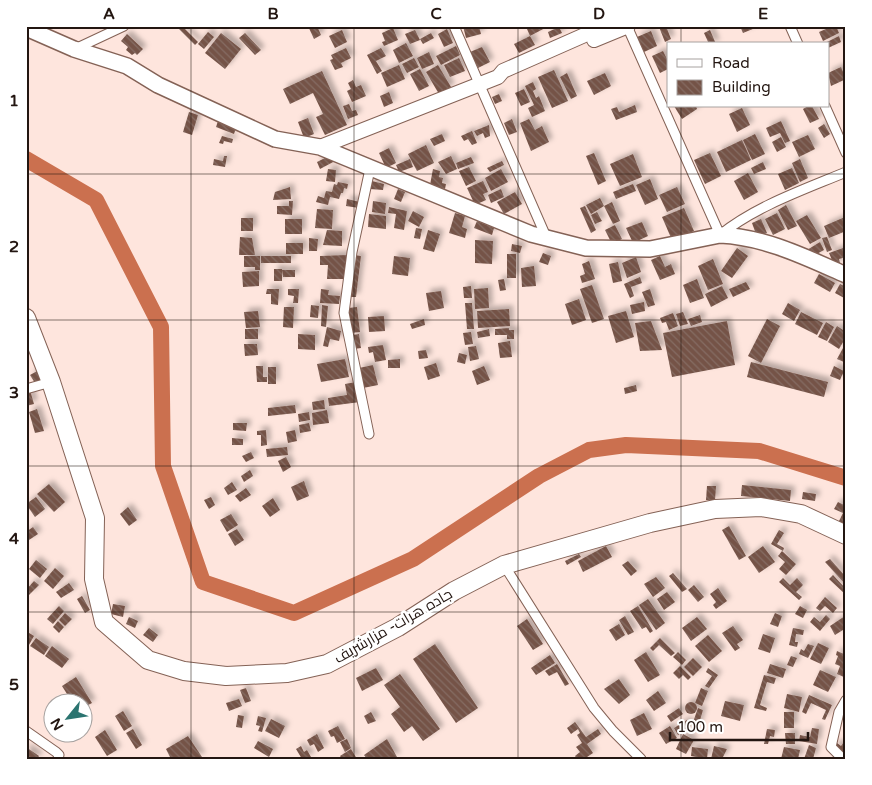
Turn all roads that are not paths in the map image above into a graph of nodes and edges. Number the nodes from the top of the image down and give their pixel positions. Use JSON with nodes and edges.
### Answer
{"nodes":[{"id":1,"x":124,"y":26,"type":"edge"},
{"id":2,"x":454,"y":26,"type":"edge"},
{"id":3,"x":604,"y":26,"type":"edge"},
{"id":4,"x":627,"y":26,"type":"edge"},
{"id":5,"x":790,"y":26,"type":"edge"},
{"id":6,"x":26,"y":28,"type":"edge"},
{"id":7,"x":797,"y":42,"type":"edge"},
{"id":8,"x":74,"y":49,"type":"junction"},
{"id":9,"x":498,"y":77,"type":"junction"},
{"id":10,"x":480,"y":84,"type":"junction"},
{"id":11,"x":826,"y":108,"type":"edge"},
{"id":12,"x":320,"y":148,"type":"junction"},
{"id":13,"x":846,"y":153,"type":"edge"},
{"id":14,"x":370,"y":169,"type":"junction"},
{"id":15,"x":846,"y":172,"type":"edge"},
{"id":16,"x":720,"y":236,"type":"junction"},
{"id":17,"x":547,"y":239,"type":"junction"},
{"id":18,"x":846,"y":275,"type":"edge"},
{"id":19,"x":28,"y":325,"type":"edge"},
{"id":20,"x":51,"y":382,"type":"junction"},
{"id":21,"x":26,"y":389,"type":"edge"},
{"id":22,"x":369,"y":434,"type":"dead end"},
{"id":23,"x":846,"y":535,"type":"edge"},
{"id":24,"x":504,"y":565,"type":"junction"},
{"id":25,"x":846,"y":700,"type":"edge"},
{"id":26,"x":26,"y":731,"type":"edge"},
{"id":27,"x":58,"y":759,"type":"edge"},
{"id":28,"x":641,"y":759,"type":"edge"},
{"id":29,"x":843,"y":759,"type":"edge"}],
"edges":[{"from":1,"to":8,"type":"street"},
{"from":2,"to":10,"type":"street"},
{"from":3,"to":9,"type":"street"},
{"from":4,"to":9,"type":"street"},
{"from":4,"to":16,"type":"street"},
{"from":5,"to":7,"type":"street"},
{"from":6,"to":8,"type":"main road"},
{"from":8,"to":12,"type":"main road"},
{"from":9,"to":10,"type":"street"},
{"from":10,"to":12,"type":"street"},
{"from":10,"to":17,"type":"street"},
{"from":11,"to":13,"type":"street"},
{"from":12,"to":14,"type":"main road"},
{"from":14,"to":17,"type":"main road"},
{"from":14,"to":22,"type":"street"},
{"from":15,"to":16,"type":"street"},
{"from":16,"to":17,"type":"main road"},
{"from":16,"to":18,"type":"main road"},
{"from":19,"to":20,"type":"highway","name":"جاده هرات- مزارشریف"},
{"from":20,"to":21,"type":"street"},
{"from":20,"to":24,"type":"highway","name":"جاده هرات- مزارشریف"},
{"from":23,"to":24,"type":"highway","name":"جاده هرات- مزارشریف"},
{"from":24,"to":28,"type":"street"},
{"from":25,"to":29,"type":"street"},
{"from":26,"to":27,"type":"street"}]}
